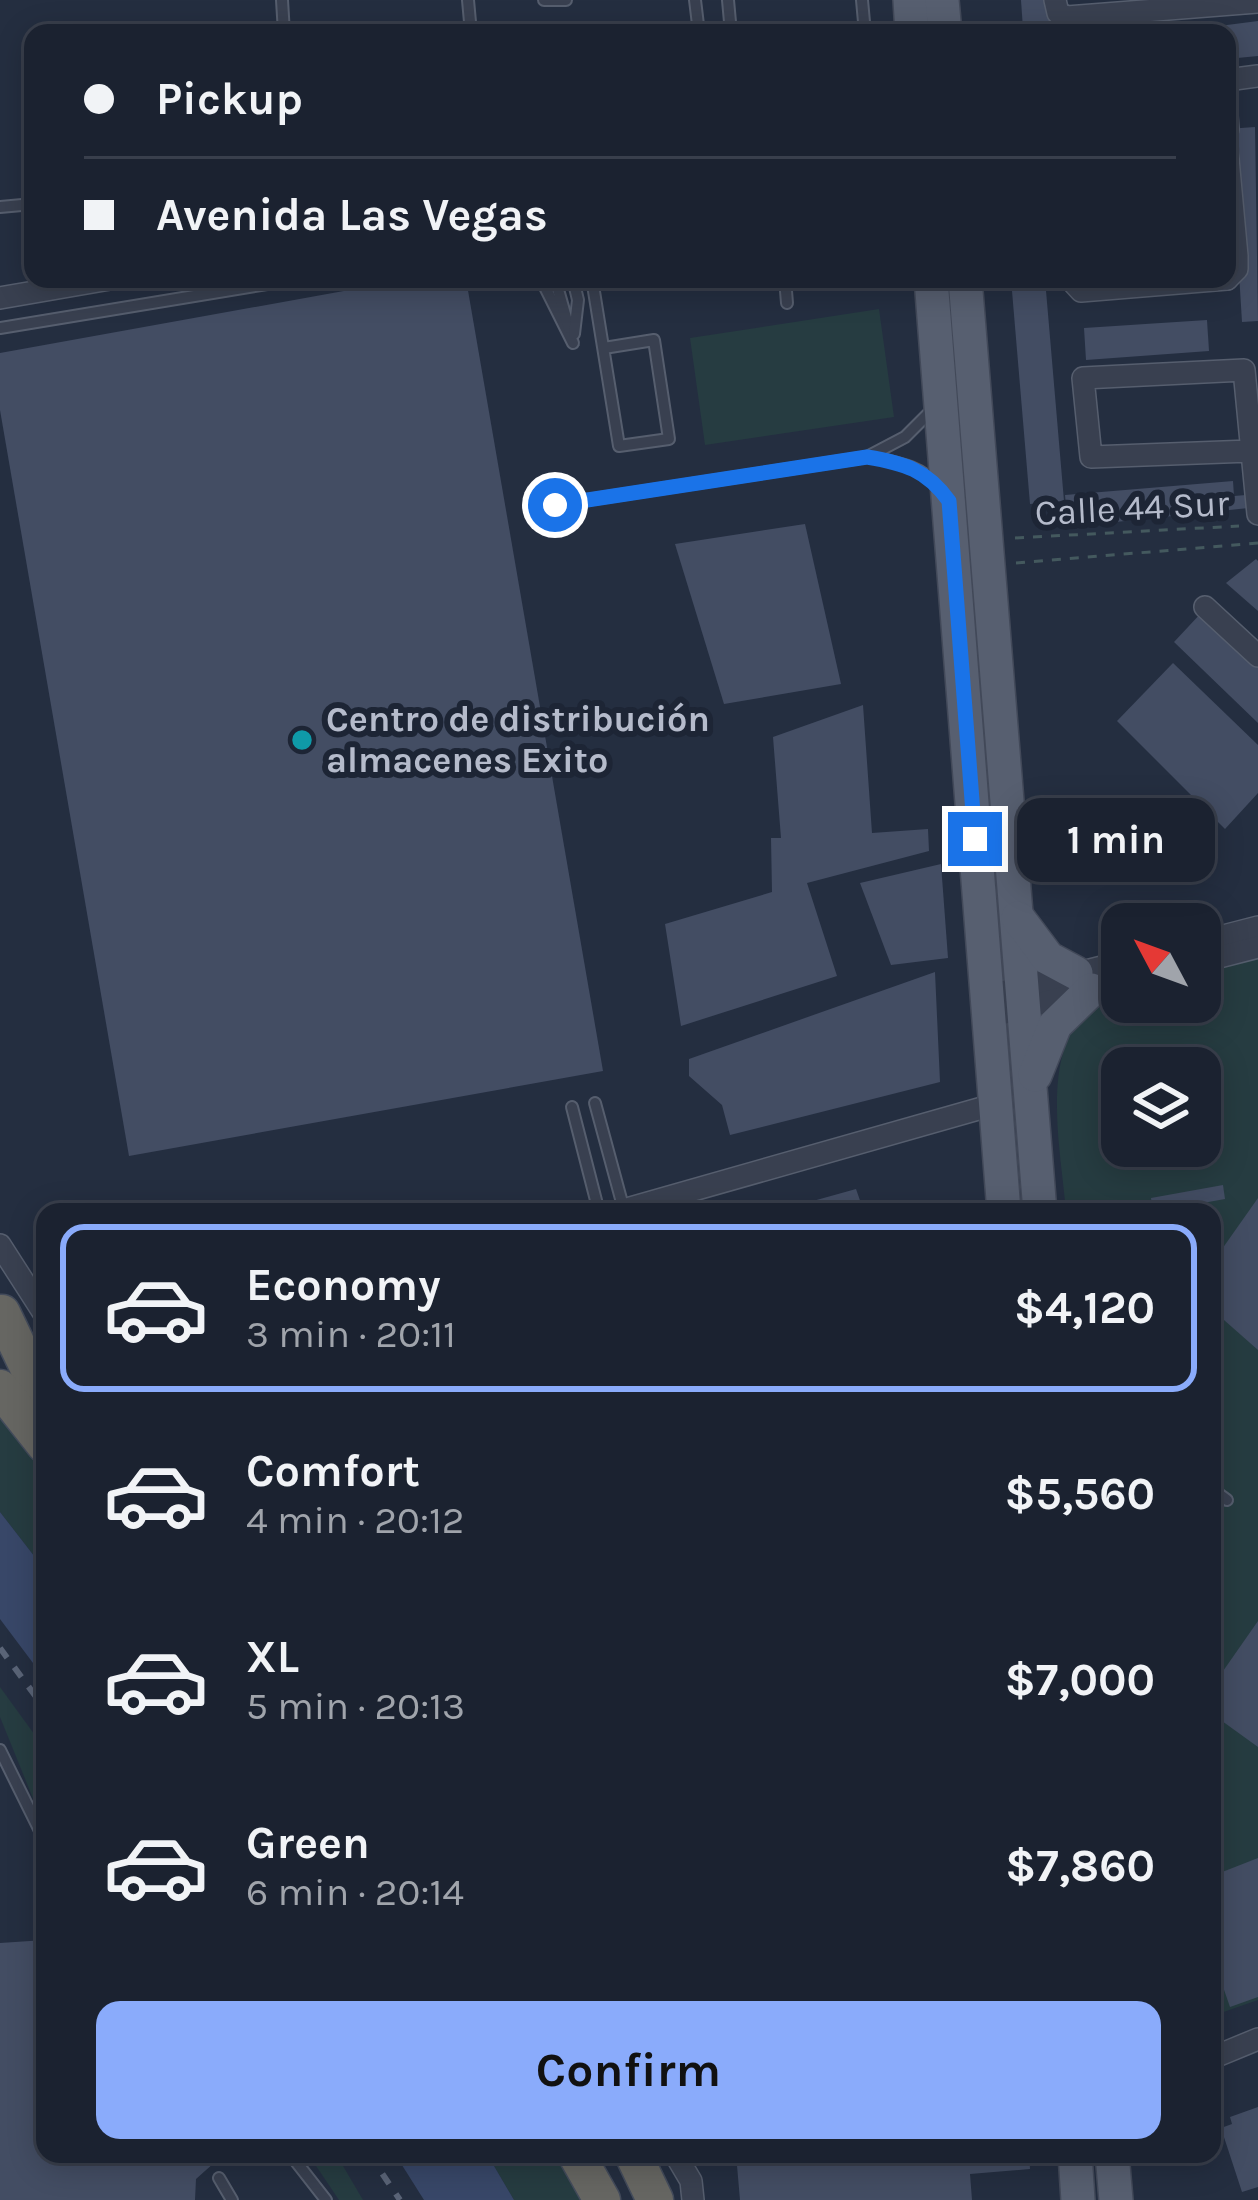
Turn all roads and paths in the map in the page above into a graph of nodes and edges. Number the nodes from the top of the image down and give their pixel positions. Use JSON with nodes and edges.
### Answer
{"nodes":[{"id":1,"x":544,"y":0,"type":"edge"},
{"id":2,"x":566,"y":0,"type":"edge"},
{"id":3,"x":1055,"y":0,"type":"edge"},
{"id":4,"x":1258,"y":2,"type":"edge"},
{"id":5,"x":1181,"y":12,"type":"edge"},
{"id":6,"x":1236,"y":239,"type":"edge"},
{"id":7,"x":1236,"y":270,"type":"edge"},
{"id":8,"x":58,"y":288,"type":"edge"},
{"id":9,"x":243,"y":288,"type":"edge"},
{"id":10,"x":546,"y":288,"type":"edge"},
{"id":11,"x":558,"y":288,"type":"edge"},
{"id":12,"x":575,"y":288,"type":"edge"},
{"id":13,"x":594,"y":288,"type":"edge"},
{"id":14,"x":785,"y":288,"type":"edge"},
{"id":15,"x":932,"y":288,"type":"edge"},
{"id":16,"x":966,"y":288,"type":"edge"},
{"id":17,"x":0,"y":298,"type":"edge"},
{"id":18,"x":787,"y":303,"type":"dead end"},
{"id":19,"x":0,"y":328,"type":"edge"},
{"id":20,"x":573,"y":343,"type":"junction"},
{"id":21,"x":604,"y":348,"type":"junction"},
{"id":22,"x":940,"y":395,"type":"junction"},
{"id":23,"x":1250,"y":451,"type":"junction"},
{"id":24,"x":867,"y":457,"type":"junction"},
{"id":25,"x":949,"y":501,"type":"junction"},
{"id":26,"x":555,"y":505,"type":"dead end"},
{"id":27,"x":1254,"y":520,"type":"edge"},
{"id":28,"x":1007,"y":538,"type":"dead end"},
{"id":29,"x":1258,"y":543,"type":"edge"},
{"id":30,"x":1009,"y":564,"type":"dead end"},
{"id":31,"x":1205,"y":607,"type":"dead end"},
{"id":32,"x":1258,"y":656,"type":"edge"},
{"id":33,"x":1017,"y":915,"type":"junction"},
{"id":34,"x":1258,"y":927,"type":"edge"},
{"id":35,"x":1221,"y":937,"type":"edge"},
{"id":36,"x":1258,"y":947,"type":"edge"},
{"id":37,"x":1221,"y":957,"type":"edge"},
{"id":38,"x":1096,"y":982,"type":"edge"},
{"id":39,"x":1023,"y":997,"type":"junction"},
{"id":40,"x":988,"y":1006,"type":"junction"},
{"id":41,"x":1030,"y":1094,"type":"junction"},
{"id":42,"x":595,"y":1103,"type":"dead end"},
{"id":43,"x":996,"y":1105,"type":"junction"},
{"id":44,"x":572,"y":1107,"type":"dead end"},
{"id":45,"x":597,"y":1203,"type":"edge"},
{"id":46,"x":618,"y":1203,"type":"edge"},
{"id":47,"x":648,"y":1203,"type":"edge"},
{"id":48,"x":1003,"y":1203,"type":"edge"},
{"id":49,"x":1039,"y":1203,"type":"edge"},
{"id":50,"x":0,"y":1245,"type":"edge"},
{"id":51,"x":36,"y":1301,"type":"edge"},
{"id":52,"x":1,"y":1311,"type":"edge"},
{"id":53,"x":36,"y":1357,"type":"edge"},
{"id":54,"x":36,"y":1384,"type":"edge"},
{"id":55,"x":0,"y":1388,"type":"edge"},
{"id":56,"x":36,"y":1434,"type":"edge"},
{"id":57,"x":1221,"y":1496,"type":"edge"},
{"id":58,"x":1227,"y":1500,"type":"dead end"},
{"id":59,"x":0,"y":1750,"type":"edge"},
{"id":60,"x":36,"y":1823,"type":"edge"},
{"id":61,"x":1258,"y":2039,"type":"edge"},
{"id":62,"x":1221,"y":2054,"type":"edge"},
{"id":63,"x":297,"y":2163,"type":"edge"},
{"id":64,"x":581,"y":2163,"type":"edge"},
{"id":65,"x":637,"y":2163,"type":"edge"},
{"id":66,"x":1076,"y":2163,"type":"edge"},
{"id":67,"x":1113,"y":2163,"type":"edge"},
{"id":68,"x":219,"y":2178,"type":"dead end"},
{"id":69,"x":232,"y":2200,"type":"edge"},
{"id":70,"x":326,"y":2200,"type":"edge"},
{"id":71,"x":602,"y":2200,"type":"edge"},
{"id":72,"x":655,"y":2200,"type":"edge"},
{"id":73,"x":1078,"y":2200,"type":"edge"},
{"id":74,"x":1116,"y":2200,"type":"edge"}],
"edges":[{"from":1,"to":2,"type":"lane"},
{"from":3,"to":5,"type":"street"},
{"from":4,"to":5,"type":"street"},
{"from":6,"to":7,"type":"street"},
{"from":8,"to":17,"type":"street"},
{"from":9,"to":19,"type":"lane"},
{"from":10,"to":20,"type":"lane"},
{"from":11,"to":20,"type":"lane"},
{"from":12,"to":20,"type":"lane"},
{"from":13,"to":21,"type":"lane"},
{"from":14,"to":18,"type":"lane"},
{"from":15,"to":22,"type":"main road"},
{"from":16,"to":33,"type":"main road"},
{"from":21,"to":21,"type":"lane"},
{"from":22,"to":24,"type":"lane"},
{"from":22,"to":25,"type":"main road"},
{"from":23,"to":23,"type":"street"},
{"from":23,"to":27,"type":"street"},
{"from":24,"to":25,"type":"lane"},
{"from":24,"to":26,"type":"lane"},
{"from":25,"to":40,"type":"main road"},
{"from":27,"to":28,"type":"path","name":"Calle 44 Sur"},
{"from":29,"to":30,"type":"path","name":"Calle 44 Sur"},
{"from":31,"to":32,"type":"street"},
{"from":33,"to":38,"type":"main road"},
{"from":33,"to":39,"type":"main road"},
{"from":34,"to":35,"type":"street"},
{"from":36,"to":37,"type":"street"},
{"from":38,"to":39,"type":"street"},
{"from":38,"to":41,"type":"main road"},
{"from":39,"to":40,"type":"street"},
{"from":39,"to":41,"type":"main road"},
{"from":40,"to":43,"type":"main road"},
{"from":41,"to":49,"type":"main road"},
{"from":42,"to":46,"type":"lane"},
{"from":43,"to":47,"type":"street"},
{"from":43,"to":48,"type":"main road"},
{"from":44,"to":45,"type":"lane"},
{"from":50,"to":51,"type":"street"},
{"from":52,"to":53,"type":"highway"},
{"from":52,"to":54,"type":"highway"},
{"from":55,"to":56,"type":"highway"},
{"from":57,"to":58,"type":"lane"},
{"from":59,"to":60,"type":"lane"},
{"from":61,"to":62,"type":"street"},
{"from":63,"to":70,"type":"lane"},
{"from":64,"to":71,"type":"highway"},
{"from":65,"to":72,"type":"highway"},
{"from":66,"to":73,"type":"main road"},
{"from":67,"to":74,"type":"main road"},
{"from":68,"to":69,"type":"lane"}]}
